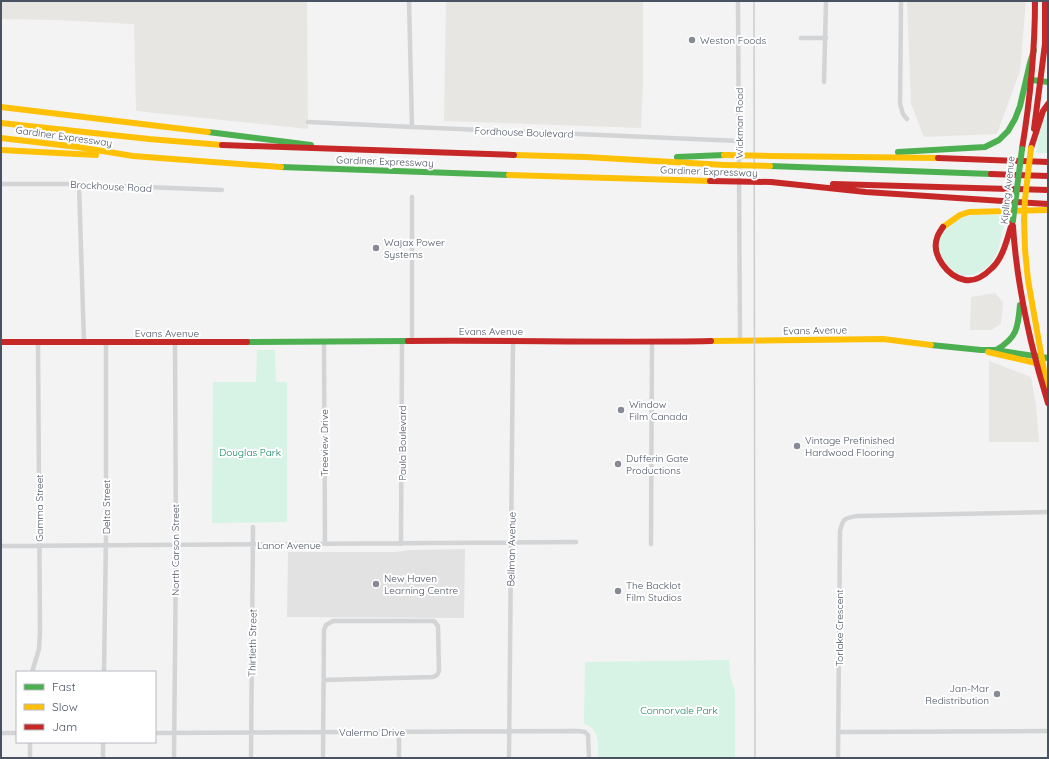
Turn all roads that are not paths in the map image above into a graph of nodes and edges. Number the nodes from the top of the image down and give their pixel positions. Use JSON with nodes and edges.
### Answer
{"nodes":[{"id":1,"x":409,"y":1,"type":"edge"},
{"id":2,"x":738,"y":1,"type":"edge"},
{"id":3,"x":826,"y":1,"type":"edge"},
{"id":4,"x":901,"y":1,"type":"edge"},
{"id":5,"x":1035,"y":1,"type":"edge"},
{"id":6,"x":1045,"y":1,"type":"edge"},
{"id":7,"x":801,"y":38,"type":"dead end"},
{"id":8,"x":826,"y":38,"type":"junction"},
{"id":9,"x":1034,"y":50,"type":"junction"},
{"id":10,"x":1032,"y":80,"type":"junction"},
{"id":11,"x":824,"y":82,"type":"dead end"},
{"id":12,"x":1045,"y":82,"type":"edge"},
{"id":13,"x":1048,"y":104,"type":"edge"},
{"id":14,"x":1,"y":107,"type":"edge"},
{"id":15,"x":907,"y":119,"type":"dead end"},
{"id":16,"x":308,"y":122,"type":"dead end"},
{"id":17,"x":1,"y":123,"type":"edge"},
{"id":18,"x":412,"y":127,"type":"junction"},
{"id":19,"x":1,"y":138,"type":"edge"},
{"id":20,"x":740,"y":140,"type":"junction"},
{"id":21,"x":323,"y":148,"type":"junction"},
{"id":22,"x":1032,"y":148,"type":"junction"},
{"id":23,"x":1,"y":150,"type":"edge"},
{"id":24,"x":852,"y":155,"type":"junction"},
{"id":25,"x":133,"y":156,"type":"junction"},
{"id":26,"x":646,"y":160,"type":"junction"},
{"id":27,"x":1046,"y":162,"type":"edge"},
{"id":28,"x":1048,"y":176,"type":"edge"},
{"id":29,"x":770,"y":182,"type":"junction"},
{"id":30,"x":1,"y":184,"type":"edge"},
{"id":31,"x":79,"y":185,"type":"junction"},
{"id":32,"x":222,"y":190,"type":"dead end"},
{"id":33,"x":1048,"y":190,"type":"edge"},
{"id":34,"x":412,"y":197,"type":"dead end"},
{"id":35,"x":1048,"y":204,"type":"edge"},
{"id":36,"x":1048,"y":210,"type":"edge"},
{"id":37,"x":1012,"y":220,"type":"junction"},
{"id":38,"x":1021,"y":300,"type":"junction"},
{"id":39,"x":513,"y":340,"type":"junction"},
{"id":40,"x":740,"y":340,"type":"junction"},
{"id":41,"x":402,"y":341,"type":"junction"},
{"id":42,"x":1,"y":342,"type":"edge"},
{"id":43,"x":38,"y":342,"type":"junction"},
{"id":44,"x":84,"y":342,"type":"junction"},
{"id":45,"x":175,"y":342,"type":"junction"},
{"id":46,"x":324,"y":342,"type":"junction"},
{"id":47,"x":412,"y":342,"type":"junction"},
{"id":48,"x":652,"y":342,"type":"junction"},
{"id":49,"x":106,"y":343,"type":"junction"},
{"id":50,"x":981,"y":350,"type":"junction"},
{"id":51,"x":995,"y":350,"type":"junction"},
{"id":52,"x":1034,"y":355,"type":"junction"},
{"id":53,"x":1045,"y":357,"type":"edge"},
{"id":54,"x":1036,"y":363,"type":"junction"},
{"id":55,"x":1046,"y":365,"type":"edge"},
{"id":56,"x":1048,"y":383,"type":"edge"},
{"id":57,"x":1048,"y":393,"type":"edge"},
{"id":58,"x":1048,"y":403,"type":"edge"},
{"id":59,"x":1048,"y":512,"type":"edge"},
{"id":60,"x":253,"y":527,"type":"dead end"},
{"id":61,"x":512,"y":542,"type":"junction"},
{"id":62,"x":576,"y":542,"type":"dead end"},
{"id":63,"x":106,"y":544,"type":"junction"},
{"id":64,"x":175,"y":544,"type":"junction"},
{"id":65,"x":325,"y":544,"type":"junction"},
{"id":66,"x":401,"y":544,"type":"junction"},
{"id":67,"x":651,"y":544,"type":"dead end"},
{"id":68,"x":40,"y":545,"type":"junction"},
{"id":69,"x":253,"y":545,"type":"junction"},
{"id":70,"x":1,"y":546,"type":"edge"},
{"id":71,"x":32,"y":671,"type":"edge"},
{"id":72,"x":104,"y":671,"type":"edge"},
{"id":73,"x":324,"y":680,"type":"junction"},
{"id":74,"x":509,"y":731,"type":"junction"},
{"id":75,"x":1048,"y":731,"type":"edge"},
{"id":76,"x":251,"y":732,"type":"junction"},
{"id":77,"x":323,"y":732,"type":"junction"},
{"id":78,"x":399,"y":732,"type":"junction"},
{"id":79,"x":839,"y":732,"type":"junction"},
{"id":80,"x":1,"y":733,"type":"edge"},
{"id":81,"x":16,"y":733,"type":"edge"},
{"id":82,"x":156,"y":733,"type":"edge"},
{"id":83,"x":174,"y":733,"type":"junction"},
{"id":84,"x":30,"y":743,"type":"edge"},
{"id":85,"x":103,"y":743,"type":"edge"},
{"id":86,"x":30,"y":758,"type":"edge"},
{"id":87,"x":103,"y":758,"type":"edge"},
{"id":88,"x":174,"y":758,"type":"edge"},
{"id":89,"x":251,"y":758,"type":"edge"},
{"id":90,"x":323,"y":758,"type":"edge"},
{"id":91,"x":399,"y":758,"type":"edge"},
{"id":92,"x":509,"y":758,"type":"edge"},
{"id":93,"x":590,"y":758,"type":"edge"},
{"id":94,"x":838,"y":758,"type":"edge"}],
"edges":[{"from":1,"to":18,"type":"street"},
{"from":2,"to":20,"type":"street","name":"Wickman Road"},
{"from":3,"to":8,"type":"street"},
{"from":4,"to":15,"type":"street"},
{"from":5,"to":9,"type":"main road","name":"Kipling Avenue"},
{"from":6,"to":12,"type":"main road","name":"Kipling Avenue"},
{"from":7,"to":8,"type":"street"},
{"from":8,"to":11,"type":"street"},
{"from":9,"to":10,"type":"main road","name":"Kipling Avenue"},
{"from":9,"to":24,"type":"main road"},
{"from":10,"to":12,"type":"main road"},
{"from":10,"to":37,"type":"main road","name":"Kipling Avenue","bridge":true},
{"from":12,"to":22,"type":"main road","name":"Kipling Avenue"},
{"from":13,"to":22,"type":"main road"},
{"from":14,"to":21,"type":"main road"},
{"from":16,"to":18,"type":"street","name":"Fordhouse Boulevard"},
{"from":17,"to":21,"type":"main road","name":"Gardiner Expressway"},
{"from":18,"to":20,"type":"street","name":"Fordhouse Boulevard"},
{"from":19,"to":25,"type":"main road","name":"Gardiner Expressway"},
{"from":20,"to":40,"type":"street","name":"Wickman Road"},
{"from":21,"to":26,"type":"main road","name":"Gardiner Expressway"},
{"from":22,"to":53,"type":"main road","name":"Kipling Avenue","bridge":true},
{"from":23,"to":25,"type":"main road"},
{"from":24,"to":26,"type":"main road","name":"Gardiner Expressway","bridge":true},
{"from":24,"to":27,"type":"main road","name":"Gardiner Expressway"},
{"from":25,"to":29,"type":"main road","name":"Gardiner Expressway","bridge":true},
{"from":26,"to":28,"type":"main road","name":"Gardiner Expressway","bridge":true},
{"from":29,"to":33,"type":"main road","name":"Gardiner Expressway"},
{"from":29,"to":35,"type":"main road","name":"Gardiner Expressway"},
{"from":30,"to":31,"type":"street","name":"Brockhouse Road"},
{"from":31,"to":32,"type":"street","name":"Brockhouse Road"},
{"from":31,"to":44,"type":"street"},
{"from":34,"to":47,"type":"street"},
{"from":36,"to":37,"type":"main road"},
{"from":37,"to":38,"type":"main road","name":"Kipling Avenue"},
{"from":38,"to":51,"type":"main road"},
{"from":38,"to":52,"type":"main road","name":"Kipling Avenue"},
{"from":39,"to":47,"type":"main road","name":"Evans Avenue"},
{"from":39,"to":48,"type":"main road","name":"Evans Avenue"},
{"from":39,"to":61,"type":"street","name":"Bellman Avenue"},
{"from":40,"to":48,"type":"main road","name":"Evans Avenue"},
{"from":40,"to":50,"type":"main road","name":"Evans Avenue"},
{"from":41,"to":46,"type":"main road","name":"Evans Avenue"},
{"from":41,"to":47,"type":"main road","name":"Evans Avenue"},
{"from":41,"to":66,"type":"street","name":"Paula Boulevard"},
{"from":42,"to":43,"type":"main road","name":"Evans Avenue"},
{"from":43,"to":44,"type":"main road","name":"Evans Avenue"},
{"from":43,"to":68,"type":"street","name":"Gamma Street"},
{"from":44,"to":49,"type":"main road","name":"Evans Avenue"},
{"from":45,"to":46,"type":"main road","name":"Evans Avenue"},
{"from":45,"to":49,"type":"main road","name":"Evans Avenue"},
{"from":45,"to":64,"type":"street","name":"North Carson Street"},
{"from":46,"to":65,"type":"street","name":"Treeview Drive"},
{"from":48,"to":67,"type":"street"},
{"from":49,"to":63,"type":"street","name":"Delta Street"},
{"from":50,"to":51,"type":"main road","name":"Evans Avenue"},
{"from":50,"to":54,"type":"main road","name":"Evans Avenue"},
{"from":51,"to":52,"type":"main road","name":"Evans Avenue"},
{"from":52,"to":53,"type":"main road","name":"Evans Avenue"},
{"from":52,"to":54,"type":"main road","name":"Kipling Avenue"},
{"from":53,"to":55,"type":"main road","name":"Kipling Avenue"},
{"from":54,"to":55,"type":"main road","name":"Evans Avenue"},
{"from":54,"to":58,"type":"main road","name":"Kipling Avenue"},
{"from":55,"to":56,"type":"main road","name":"Kipling Avenue"},
{"from":56,"to":57,"type":"main road","name":"Kipling Avenue"},
{"from":59,"to":79,"type":"street","name":"Torlake Crescent"},
{"from":60,"to":69,"type":"street","name":"Thirtieth Street"},
{"from":61,"to":62,"type":"street","name":"Lanor Avenue"},
{"from":61,"to":66,"type":"street","name":"Lanor Avenue"},
{"from":61,"to":74,"type":"street","name":"Bellman Avenue"},
{"from":63,"to":64,"type":"street","name":"Lanor Avenue"},
{"from":63,"to":68,"type":"street","name":"Lanor Avenue"},
{"from":63,"to":72,"type":"street","name":"Delta Street"},
{"from":64,"to":69,"type":"street","name":"Lanor Avenue"},
{"from":64,"to":83,"type":"street","name":"North Carson Street"},
{"from":65,"to":66,"type":"street","name":"Lanor Avenue"},
{"from":65,"to":69,"type":"street","name":"Lanor Avenue"},
{"from":68,"to":70,"type":"street","name":"Lanor Avenue"},
{"from":68,"to":71,"type":"street","name":"Gamma Street"},
{"from":69,"to":76,"type":"street","name":"Thirtieth Street"},
{"from":73,"to":73,"type":"street"},
{"from":73,"to":77,"type":"street"},
{"from":74,"to":78,"type":"street","name":"Valermo Drive"},
{"from":74,"to":92,"type":"street","name":"Bellman Avenue"},
{"from":74,"to":93,"type":"street","name":"Valermo Drive"},
{"from":75,"to":79,"type":"street"},
{"from":76,"to":77,"type":"street","name":"Valermo Drive"},
{"from":76,"to":83,"type":"street","name":"Valermo Drive"},
{"from":76,"to":89,"type":"street","name":"Thirtieth Street"},
{"from":77,"to":78,"type":"street","name":"Valermo Drive"},
{"from":77,"to":90,"type":"street"},
{"from":78,"to":91,"type":"street"},
{"from":79,"to":94,"type":"street"},
{"from":80,"to":81,"type":"street"},
{"from":82,"to":83,"type":"street","name":"Valermo Drive"},
{"from":83,"to":88,"type":"street","name":"North Carson Street"},
{"from":84,"to":86,"type":"street"},
{"from":85,"to":87,"type":"street"}]}
